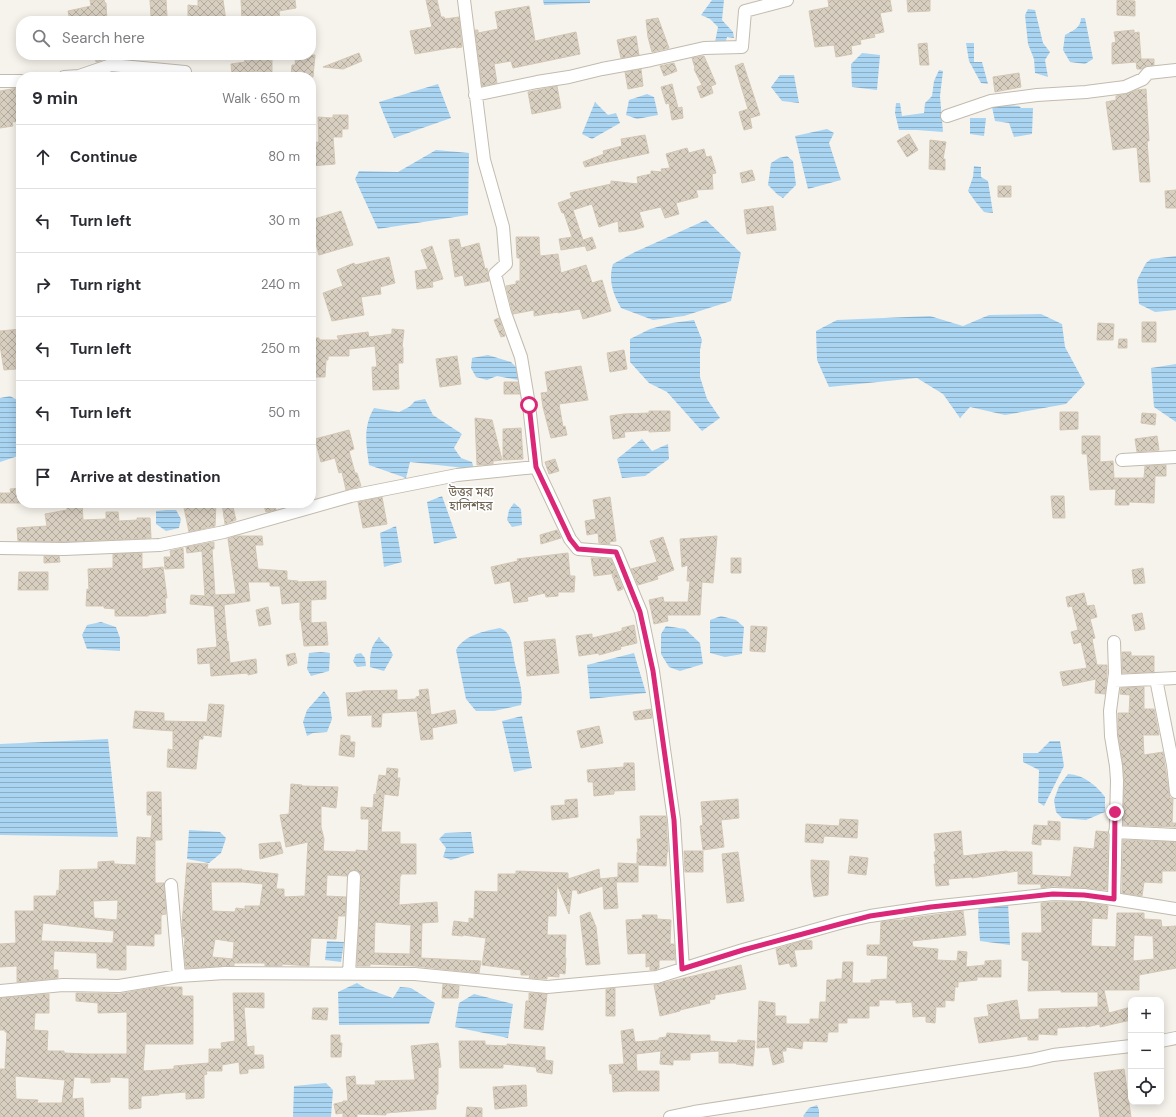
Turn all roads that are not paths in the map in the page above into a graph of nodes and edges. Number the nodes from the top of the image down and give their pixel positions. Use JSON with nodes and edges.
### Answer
{"nodes":[{"id":1,"x":464,"y":0,"type":"edge"},
{"id":2,"x":787,"y":0,"type":"edge"},
{"id":3,"x":1176,"y":70,"type":"edge"},
{"id":4,"x":91,"y":72,"type":"edge"},
{"id":5,"x":186,"y":72,"type":"edge"},
{"id":6,"x":0,"y":81,"type":"edge"},
{"id":7,"x":16,"y":81,"type":"edge"},
{"id":8,"x":475,"y":95,"type":"junction"},
{"id":9,"x":948,"y":116,"type":"dead end"},
{"id":10,"x":1176,"y":457,"type":"edge"},
{"id":11,"x":1122,"y":460,"type":"dead end"},
{"id":12,"x":536,"y":467,"type":"junction"},
{"id":13,"x":316,"y":506,"type":"edge"},
{"id":14,"x":309,"y":508,"type":"edge"},
{"id":15,"x":0,"y":548,"type":"edge"},
{"id":16,"x":1114,"y":642,"type":"dead end"},
{"id":17,"x":1176,"y":678,"type":"edge"},
{"id":18,"x":1156,"y":679,"type":"junction"},
{"id":19,"x":1114,"y":681,"type":"junction"},
{"id":20,"x":1176,"y":792,"type":"edge"},
{"id":21,"x":1115,"y":832,"type":"junction"},
{"id":22,"x":1176,"y":835,"type":"edge"},
{"id":23,"x":354,"y":877,"type":"dead end"},
{"id":24,"x":171,"y":885,"type":"dead end"},
{"id":25,"x":1114,"y":899,"type":"junction"},
{"id":26,"x":1176,"y":909,"type":"edge"},
{"id":27,"x":682,"y":969,"type":"junction"},
{"id":28,"x":349,"y":973,"type":"junction"},
{"id":29,"x":180,"y":976,"type":"junction"},
{"id":30,"x":0,"y":991,"type":"edge"},
{"id":31,"x":1176,"y":1038,"type":"edge"},
{"id":32,"x":1164,"y":1040,"type":"edge"},
{"id":33,"x":1128,"y":1046,"type":"edge"},
{"id":34,"x":695,"y":1115,"type":"edge"},
{"id":35,"x":670,"y":1117,"type":"edge"}],
"edges":[{"from":1,"to":8,"type":"street"},
{"from":2,"to":8,"type":"street"},
{"from":3,"to":9,"type":"street"},
{"from":4,"to":5,"type":"street"},
{"from":6,"to":7,"type":"street"},
{"from":8,"to":12,"type":"street"},
{"from":10,"to":11,"type":"street"},
{"from":12,"to":13,"type":"street"},
{"from":12,"to":27,"type":"street"},
{"from":14,"to":15,"type":"street"},
{"from":16,"to":19,"type":"street"},
{"from":17,"to":18,"type":"street"},
{"from":18,"to":19,"type":"street"},
{"from":18,"to":20,"type":"street"},
{"from":19,"to":21,"type":"street"},
{"from":21,"to":22,"type":"street"},
{"from":21,"to":25,"type":"street"},
{"from":23,"to":28,"type":"street"},
{"from":24,"to":29,"type":"street"},
{"from":25,"to":26,"type":"street"},
{"from":25,"to":27,"type":"street"},
{"from":27,"to":28,"type":"street"},
{"from":28,"to":29,"type":"street"},
{"from":29,"to":30,"type":"street"},
{"from":31,"to":32,"type":"street"},
{"from":33,"to":34,"type":"street"},
{"from":34,"to":35,"type":"street"}]}
